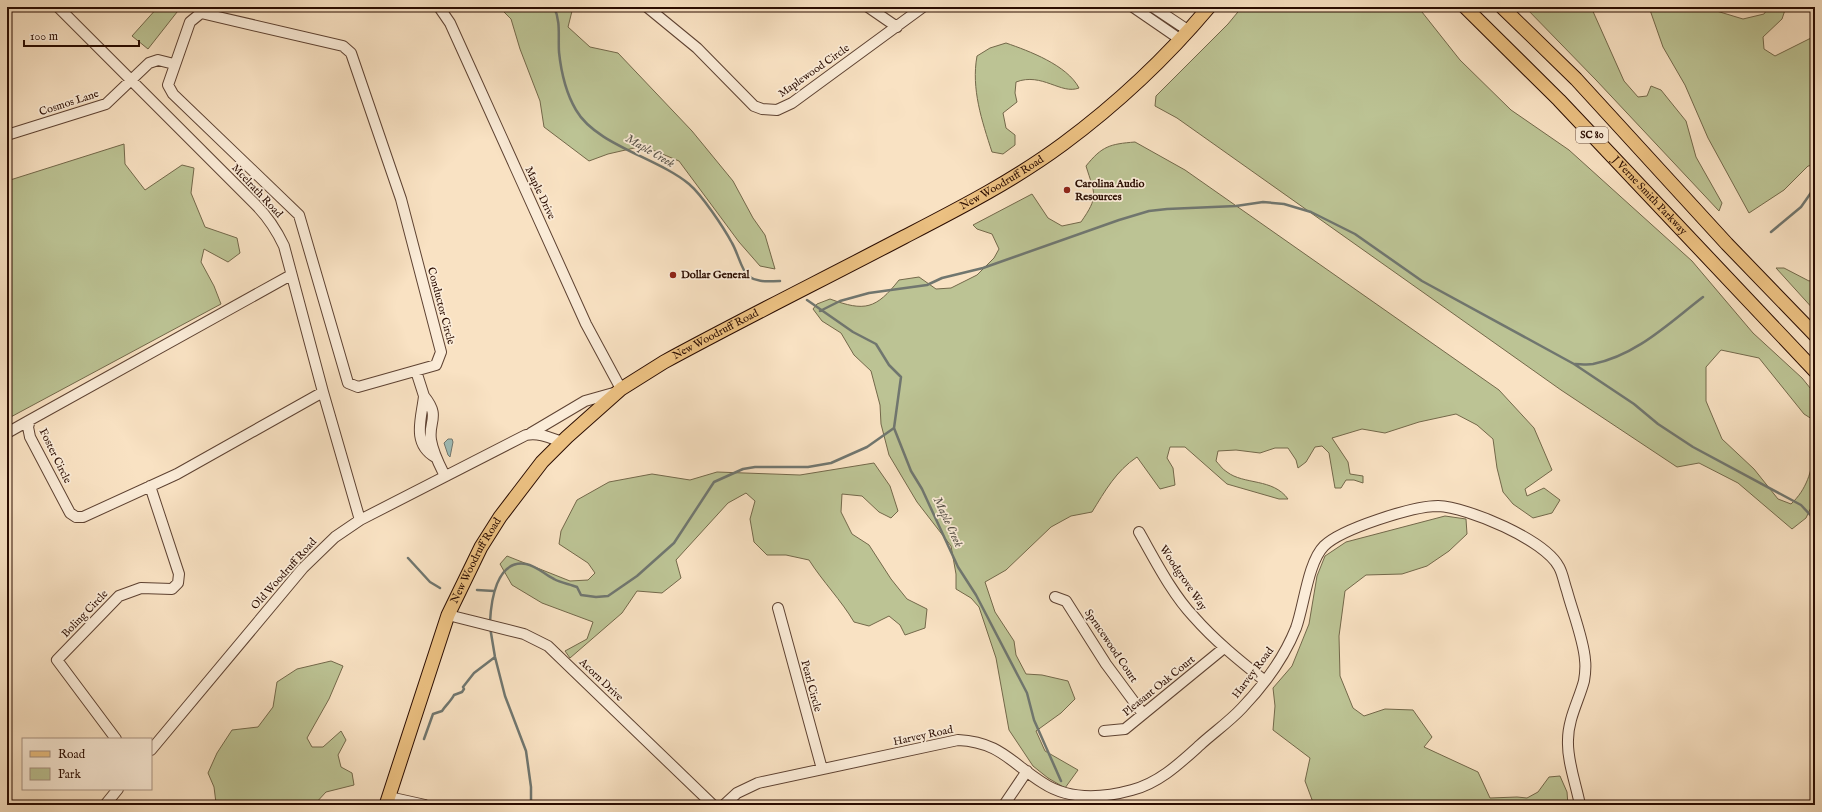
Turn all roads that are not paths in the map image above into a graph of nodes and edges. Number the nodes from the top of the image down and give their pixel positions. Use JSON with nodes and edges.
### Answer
{"nodes":[{"id":1,"x":439,"y":7,"type":"edge"},
{"id":2,"x":647,"y":7,"type":"edge"},
{"id":3,"x":868,"y":7,"type":"edge"},
{"id":4,"x":923,"y":7,"type":"edge"},
{"id":5,"x":1133,"y":7,"type":"edge"},
{"id":6,"x":1153,"y":7,"type":"edge"},
{"id":7,"x":1209,"y":7,"type":"edge"},
{"id":8,"x":1465,"y":7,"type":"edge"},
{"id":9,"x":1502,"y":7,"type":"edge"},
{"id":10,"x":61,"y":8,"type":"edge"},
{"id":11,"x":897,"y":27,"type":"junction"},
{"id":12,"x":1185,"y":35,"type":"junction"},
{"id":13,"x":174,"y":64,"type":"junction"},
{"id":14,"x":131,"y":81,"type":"junction"},
{"id":15,"x":7,"y":135,"type":"edge"},
{"id":16,"x":291,"y":275,"type":"junction"},
{"id":17,"x":1815,"y":335,"type":"edge"},
{"id":18,"x":416,"y":371,"type":"junction"},
{"id":19,"x":1815,"y":371,"type":"edge"},
{"id":20,"x":619,"y":390,"type":"junction"},
{"id":21,"x":323,"y":392,"type":"junction"},
{"id":22,"x":30,"y":420,"type":"junction"},
{"id":23,"x":7,"y":433,"type":"edge"},
{"id":24,"x":531,"y":434,"type":"junction"},
{"id":25,"x":562,"y":442,"type":"junction"},
{"id":26,"x":445,"y":476,"type":"junction"},
{"id":27,"x":150,"y":486,"type":"junction"},
{"id":28,"x":360,"y":520,"type":"junction"},
{"id":29,"x":1139,"y":532,"type":"dead end"},
{"id":30,"x":1055,"y":597,"type":"dead end"},
{"id":31,"x":778,"y":608,"type":"dead end"},
{"id":32,"x":448,"y":615,"type":"junction"},
{"id":33,"x":1224,"y":648,"type":"junction"},
{"id":34,"x":1264,"y":681,"type":"junction"},
{"id":35,"x":1143,"y":714,"type":"junction"},
{"id":36,"x":1104,"y":731,"type":"dead end"},
{"id":37,"x":115,"y":738,"type":"edge"},
{"id":38,"x":152,"y":749,"type":"edge"},
{"id":39,"x":822,"y":769,"type":"junction"},
{"id":40,"x":1027,"y":771,"type":"junction"},
{"id":41,"x":117,"y":790,"type":"edge"},
{"id":42,"x":388,"y":801,"type":"edge"},
{"id":43,"x":105,"y":805,"type":"edge"},
{"id":44,"x":425,"y":805,"type":"edge"},
{"id":45,"x":713,"y":805,"type":"edge"},
{"id":46,"x":724,"y":805,"type":"edge"},
{"id":47,"x":1004,"y":805,"type":"edge"},
{"id":48,"x":1580,"y":805,"type":"edge"}],
"edges":[{"from":1,"to":20,"type":"street","name":"Maple Drive"},
{"from":2,"to":11,"type":"street","name":"Maplewood Circle"},
{"from":3,"to":11,"type":"street"},
{"from":4,"to":11,"type":"street","name":"Maplewood Circle"},
{"from":5,"to":12,"type":"street"},
{"from":6,"to":12,"type":"street"},
{"from":7,"to":12,"type":"main road","name":"New Woodruff Road"},
{"from":8,"to":19,"type":"main road","name":"J Verne Smith Parkway","number":"SC 80"},
{"from":9,"to":17,"type":"main road","number":"SC 80"},
{"from":10,"to":14,"type":"street","name":"Mcelrath Road"},
{"from":12,"to":20,"type":"main road","name":"New Woodruff Road"},
{"from":13,"to":14,"type":"street"},
{"from":13,"to":18,"type":"street","name":"Conductor Circle"},
{"from":13,"to":18,"type":"street","name":"Conductor Circle"},
{"from":14,"to":15,"type":"street","name":"Cosmos Lane"},
{"from":14,"to":16,"type":"street","name":"Mcelrath Road"},
{"from":16,"to":21,"type":"street","name":"Mcelrath Road"},
{"from":16,"to":22,"type":"street","name":"Foster Circle"},
{"from":18,"to":26,"type":"street"},
{"from":20,"to":24,"type":"street","name":"Old Woodruff Road"},
{"from":20,"to":25,"type":"main road","name":"New Woodruff Road"},
{"from":21,"to":27,"type":"street","name":"Foster Circle"},
{"from":21,"to":28,"type":"street","name":"Mcelrath Road"},
{"from":22,"to":23,"type":"street"},
{"from":22,"to":27,"type":"street","name":"Foster Circle"},
{"from":24,"to":25,"type":"street"},
{"from":24,"to":26,"type":"street","name":"Old Woodruff Road"},
{"from":25,"to":32,"type":"main road","name":"New Woodruff Road"},
{"from":26,"to":28,"type":"street","name":"Old Woodruff Road"},
{"from":27,"to":37,"type":"street","name":"Boling Circle"},
{"from":28,"to":38,"type":"street","name":"Old Woodruff Road"},
{"from":29,"to":33,"type":"street","name":"Woodgrove Way"},
{"from":30,"to":35,"type":"street","name":"Sprucewood Court"},
{"from":31,"to":39,"type":"street","name":"Pearl Circle"},
{"from":32,"to":42,"type":"main road","name":"New Woodruff Road"},
{"from":32,"to":45,"type":"street","name":"Acorn Drive"},
{"from":33,"to":34,"type":"street","name":"Woodgrove Way"},
{"from":33,"to":35,"type":"street","name":"Pleasant Oak Court"},
{"from":34,"to":40,"type":"street","name":"Harvey Road"},
{"from":34,"to":48,"type":"street","name":"Harvey Road"},
{"from":35,"to":36,"type":"street","name":"Pleasant Oak Court"},
{"from":39,"to":40,"type":"street","name":"Harvey Road"},
{"from":39,"to":46,"type":"street","name":"Harvey Road"},
{"from":40,"to":47,"type":"street"},
{"from":41,"to":43,"type":"street"},
{"from":42,"to":44,"type":"street"}]}
